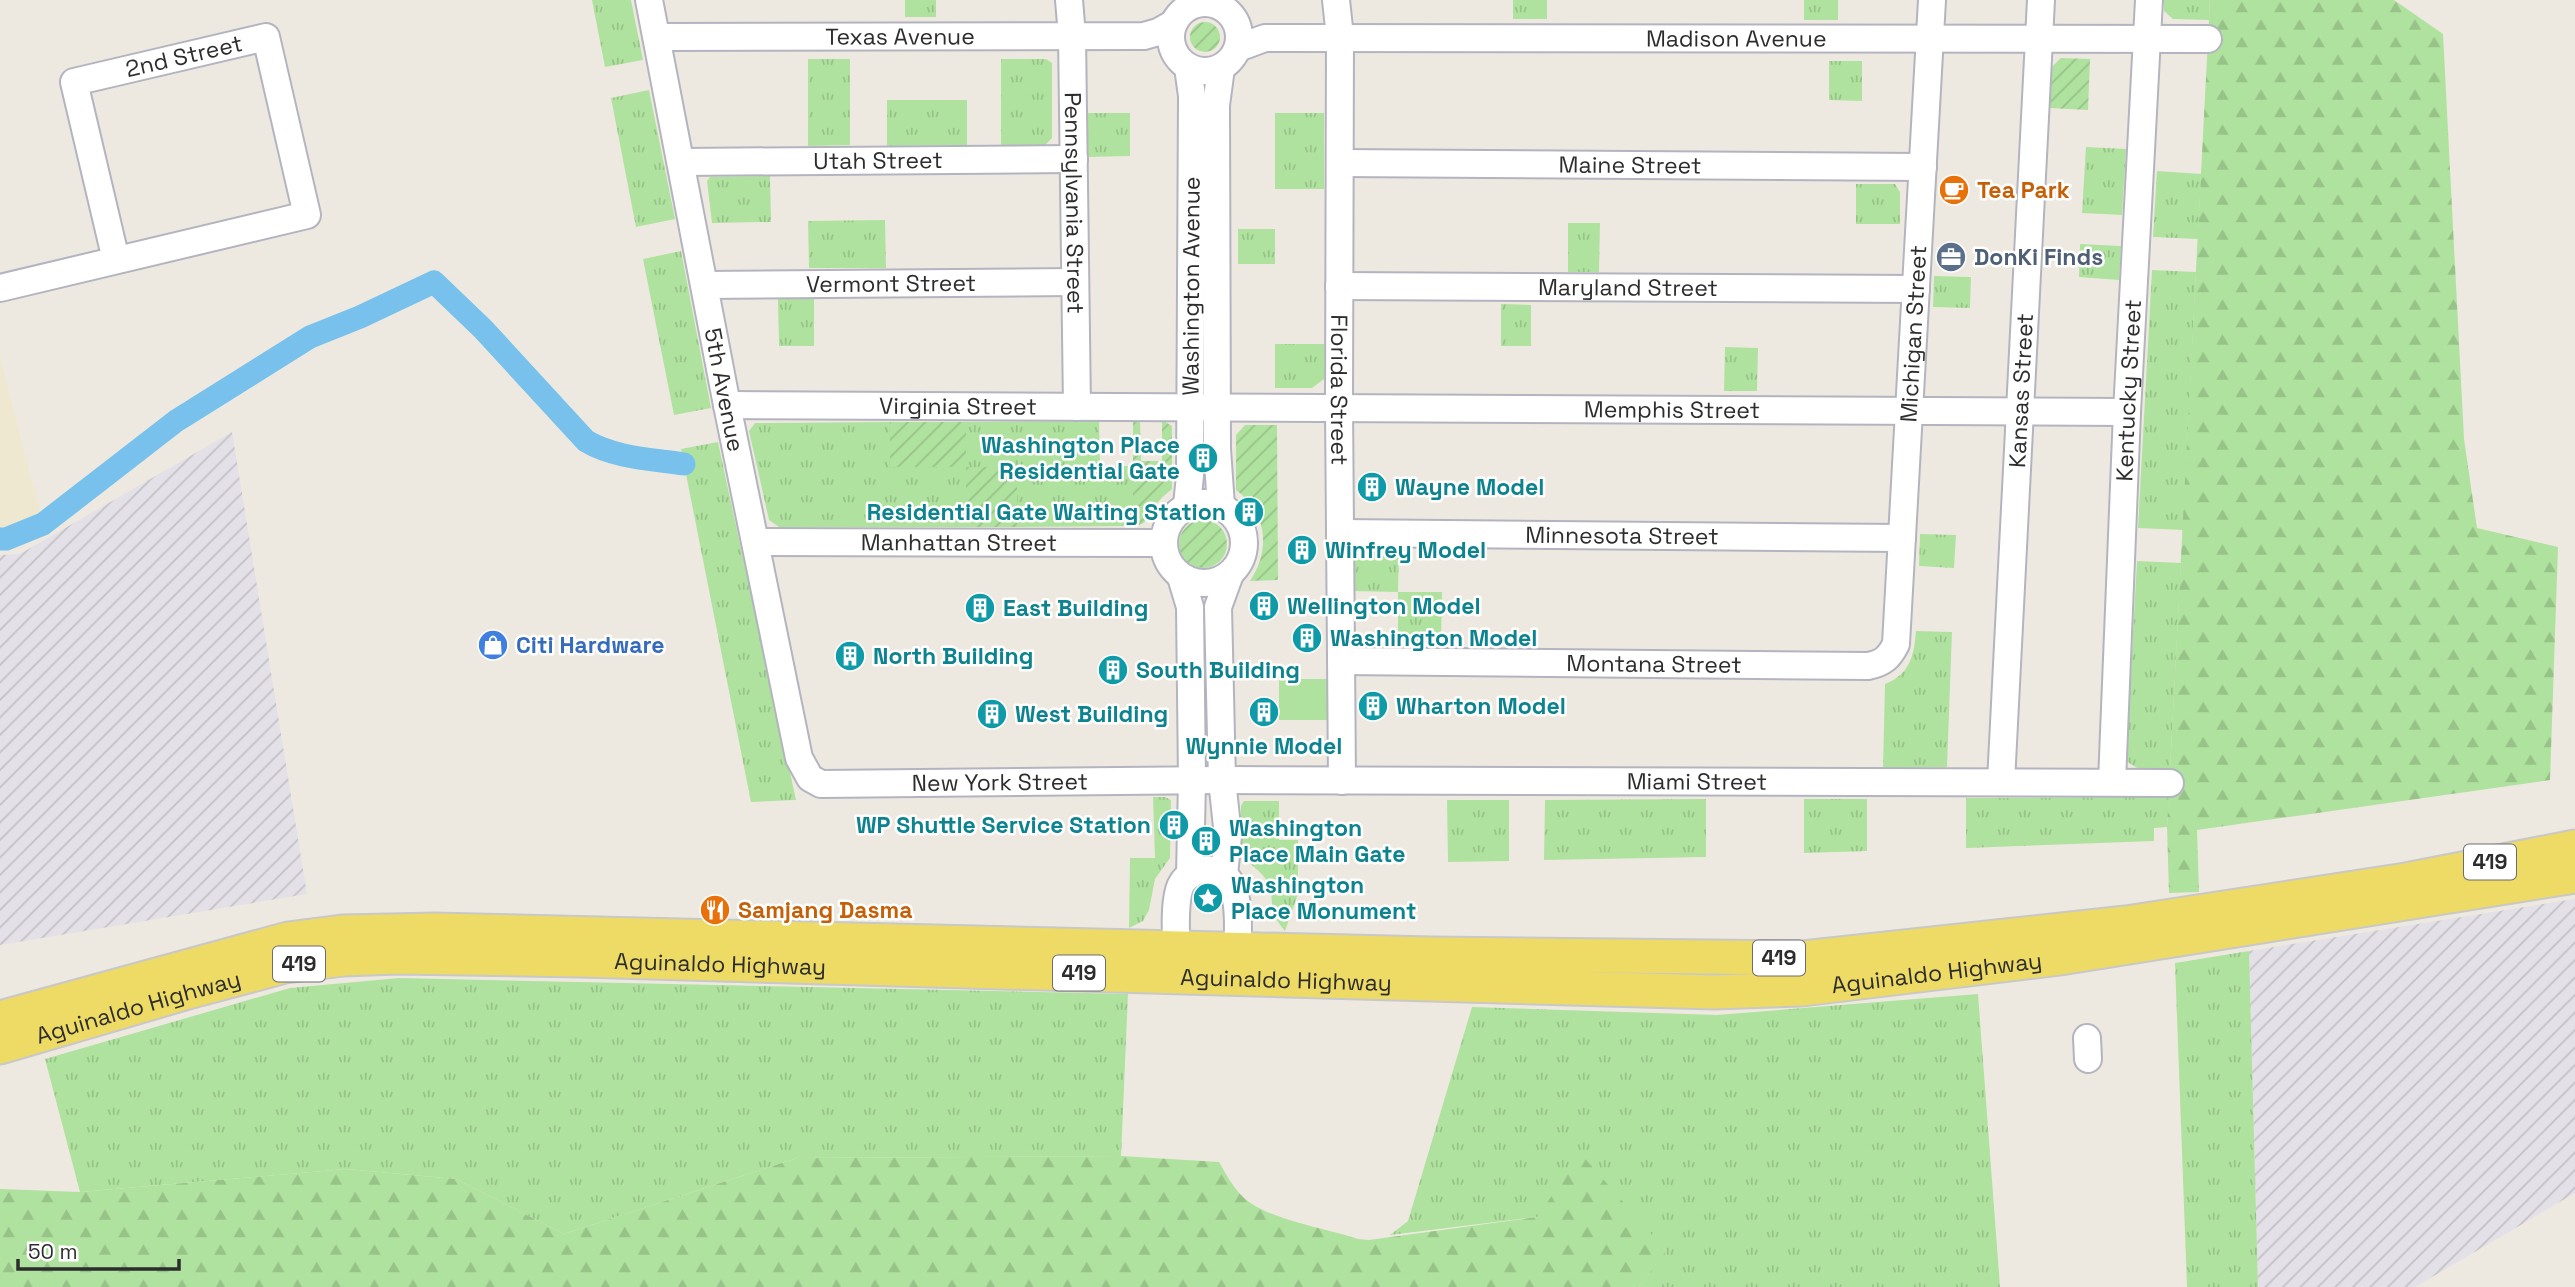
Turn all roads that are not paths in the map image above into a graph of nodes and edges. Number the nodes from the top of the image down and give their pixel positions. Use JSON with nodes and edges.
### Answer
{"nodes":[{"id":1,"x":649,"y":0,"type":"edge"},
{"id":2,"x":1069,"y":0,"type":"edge"},
{"id":3,"x":1336,"y":0,"type":"edge"},
{"id":4,"x":1932,"y":0,"type":"edge"},
{"id":5,"x":2041,"y":0,"type":"edge"},
{"id":6,"x":2149,"y":0,"type":"edge"},
{"id":7,"x":1204,"y":2,"type":"edge"},
{"id":8,"x":1174,"y":23,"type":"junction"},
{"id":9,"x":1072,"y":36,"type":"junction"},
{"id":10,"x":1144,"y":36,"type":"junction"},
{"id":11,"x":657,"y":37,"type":"junction"},
{"id":12,"x":1340,"y":37,"type":"junction"},
{"id":13,"x":1930,"y":38,"type":"junction"},
{"id":14,"x":2039,"y":38,"type":"junction"},
{"id":15,"x":2148,"y":39,"type":"junction"},
{"id":16,"x":2208,"y":39,"type":"dead end"},
{"id":17,"x":1232,"y":47,"type":"junction"},
{"id":18,"x":1180,"y":58,"type":"junction"},
{"id":19,"x":1074,"y":159,"type":"junction"},
{"id":20,"x":682,"y":162,"type":"junction"},
{"id":21,"x":1340,"y":163,"type":"junction"},
{"id":22,"x":1923,"y":167,"type":"junction"},
{"id":23,"x":116,"y":260,"type":"junction"},
{"id":24,"x":1076,"y":282,"type":"junction"},
{"id":25,"x":705,"y":285,"type":"junction"},
{"id":26,"x":1339,"y":286,"type":"junction"},
{"id":27,"x":0,"y":288,"type":"edge"},
{"id":28,"x":1916,"y":289,"type":"junction"},
{"id":29,"x":727,"y":405,"type":"junction"},
{"id":30,"x":1339,"y":406,"type":"junction"},
{"id":31,"x":1077,"y":407,"type":"junction"},
{"id":32,"x":1204,"y":407,"type":"junction"},
{"id":33,"x":1909,"y":411,"type":"junction"},
{"id":34,"x":2020,"y":411,"type":"junction"},
{"id":35,"x":2127,"y":412,"type":"junction"},
{"id":36,"x":1187,"y":505,"type":"junction"},
{"id":37,"x":1221,"y":506,"type":"junction"},
{"id":38,"x":1340,"y":533,"type":"junction"},
{"id":39,"x":1902,"y":538,"type":"junction"},
{"id":40,"x":756,"y":542,"type":"junction"},
{"id":41,"x":1163,"y":543,"type":"junction"},
{"id":42,"x":1230,"y":574,"type":"junction"},
{"id":43,"x":1181,"y":577,"type":"junction"},
{"id":44,"x":1341,"y":661,"type":"junction"},
{"id":45,"x":1882,"y":663,"type":"joint"},
{"id":46,"x":810,"y":778,"type":"joint"},
{"id":47,"x":1192,"y":780,"type":"junction"},
{"id":48,"x":1222,"y":780,"type":"junction"},
{"id":49,"x":1342,"y":781,"type":"junction"},
{"id":50,"x":2001,"y":782,"type":"junction"},
{"id":51,"x":2112,"y":782,"type":"junction"},
{"id":52,"x":2170,"y":783,"type":"dead end"},
{"id":53,"x":2575,"y":847,"type":"edge"},
{"id":54,"x":1219,"y":853,"type":"junction"},
{"id":55,"x":1190,"y":875,"type":"junction"},
{"id":56,"x":2575,"y":876,"type":"edge"},
{"id":57,"x":2060,"y":943,"type":"junction"},
{"id":58,"x":580,"y":947,"type":"junction"},
{"id":59,"x":1177,"y":961,"type":"junction"},
{"id":60,"x":1236,"y":963,"type":"junction"},
{"id":61,"x":0,"y":1018,"type":"edge"},
{"id":62,"x":0,"y":1047,"type":"edge"}],
"edges":[{"from":1,"to":11,"type":"street","name":"5th Avenue"},
{"from":2,"to":9,"type":"street","name":"Pennsylvania Street"},
{"from":3,"to":12,"type":"street","name":"Florida Street"},
{"from":4,"to":13,"type":"street","name":"Michigan Street"},
{"from":5,"to":14,"type":"street","name":"Kansas Street"},
{"from":6,"to":15,"type":"street","name":"Kentucky Street"},
{"from":7,"to":8,"type":"street"},
{"from":7,"to":17,"type":"street"},
{"from":8,"to":10,"type":"street","name":"Texas Avenue"},
{"from":8,"to":18,"type":"street"},
{"from":9,"to":10,"type":"street","name":"Texas Avenue"},
{"from":9,"to":11,"type":"street","name":"Texas Avenue"},
{"from":9,"to":19,"type":"street","name":"Pennsylvania Street"},
{"from":10,"to":18,"type":"street","name":"Texas Avenue"},
{"from":11,"to":20,"type":"street","name":"5th Avenue"},
{"from":12,"to":13,"type":"street","name":"Madison Avenue"},
{"from":12,"to":17,"type":"street","name":"Madison Avenue"},
{"from":12,"to":21,"type":"street","name":"Florida Street"},
{"from":13,"to":14,"type":"street","name":"Madison Avenue"},
{"from":13,"to":22,"type":"street","name":"Michigan Street"},
{"from":14,"to":15,"type":"street","name":"Madison Avenue"},
{"from":14,"to":34,"type":"street","name":"Kansas Street"},
{"from":15,"to":16,"type":"street","name":"Madison Avenue"},
{"from":15,"to":35,"type":"street","name":"Kentucky Street"},
{"from":17,"to":18,"type":"street"},
{"from":17,"to":32,"type":"street","name":"Washington Avenue"},
{"from":18,"to":32,"type":"street","name":"Washington Avenue"},
{"from":19,"to":20,"type":"street","name":"Utah Street"},
{"from":19,"to":24,"type":"street","name":"Pennsylvania Street"},
{"from":20,"to":25,"type":"street","name":"5th Avenue"},
{"from":21,"to":22,"type":"street","name":"Maine Street"},
{"from":21,"to":26,"type":"street","name":"Florida Street"},
{"from":22,"to":28,"type":"street","name":"Michigan Street"},
{"from":23,"to":23,"type":"street","name":"2nd Street"},
{"from":23,"to":27,"type":"street","name":"2nd Street"},
{"from":24,"to":25,"type":"street","name":"Vermont Street"},
{"from":24,"to":31,"type":"street","name":"Pennsylvania Street"},
{"from":25,"to":29,"type":"street","name":"5th Avenue"},
{"from":26,"to":28,"type":"street","name":"Maryland Street"},
{"from":26,"to":30,"type":"street","name":"Florida Street"},
{"from":28,"to":33,"type":"street","name":"Michigan Street"},
{"from":29,"to":31,"type":"street","name":"Virginia Street"},
{"from":29,"to":40,"type":"street","name":"5th Avenue"},
{"from":30,"to":32,"type":"street","name":"Memphis Street"},
{"from":30,"to":33,"type":"street","name":"Memphis Street"},
{"from":30,"to":38,"type":"street","name":"Florida Street"},
{"from":31,"to":32,"type":"street","name":"Virginia Street"},
{"from":32,"to":36,"type":"street","name":"Washington Avenue"},
{"from":32,"to":37,"type":"street","name":"Washington Avenue"},
{"from":33,"to":34,"type":"street","name":"Memphis Street"},
{"from":33,"to":39,"type":"street","name":"Michigan Street"},
{"from":34,"to":35,"type":"street","name":"Memphis Street"},
{"from":34,"to":50,"type":"street","name":"Kansas Street"},
{"from":35,"to":51,"type":"street","name":"Kentucky Street"},
{"from":36,"to":37,"type":"street"},
{"from":36,"to":41,"type":"street"},
{"from":37,"to":42,"type":"street"},
{"from":38,"to":39,"type":"street","name":"Minnesota Street"},
{"from":38,"to":44,"type":"street","name":"Florida Street"},
{"from":39,"to":45,"type":"street","name":"Michigan Street"},
{"from":40,"to":41,"type":"street","name":"Manhattan Street"},
{"from":40,"to":46,"type":"street","name":"5th Avenue"},
{"from":41,"to":43,"type":"street"},
{"from":42,"to":43,"type":"street"},
{"from":42,"to":48,"type":"street"},
{"from":43,"to":47,"type":"street"},
{"from":44,"to":45,"type":"street","name":"Montana Street"},
{"from":44,"to":49,"type":"street","name":"Florida Street"},
{"from":46,"to":47,"type":"street","name":"New York Street"},
{"from":47,"to":48,"type":"street","name":"New York Street"},
{"from":47,"to":55,"type":"street"},
{"from":48,"to":49,"type":"street","name":"Miami Street"},
{"from":48,"to":54,"type":"street"},
{"from":48,"to":54,"type":"street"},
{"from":49,"to":50,"type":"street","name":"Miami Street"},
{"from":50,"to":51,"type":"street","name":"Miami Street"},
{"from":51,"to":52,"type":"street","name":"Miami Street"},
{"from":53,"to":57,"type":"main road","name":"Aguinaldo Highway","number":"419"},
{"from":54,"to":55,"type":"street"},
{"from":54,"to":60,"type":"street"},
{"from":55,"to":59,"type":"street"},
{"from":56,"to":57,"type":"main road","name":"Aguinaldo Highway","number":"419"},
{"from":57,"to":60,"type":"main road","name":"Aguinaldo Highway","number":"419"},
{"from":58,"to":59,"type":"main road","name":"Aguinaldo Highway","number":"419"},
{"from":58,"to":61,"type":"main road","name":"Aguinaldo Highway","number":"419"},
{"from":58,"to":62,"type":"main road","name":"Aguinaldo Highway","number":"419"},
{"from":59,"to":60,"type":"main road","name":"Aguinaldo Highway","number":"419"}]}
